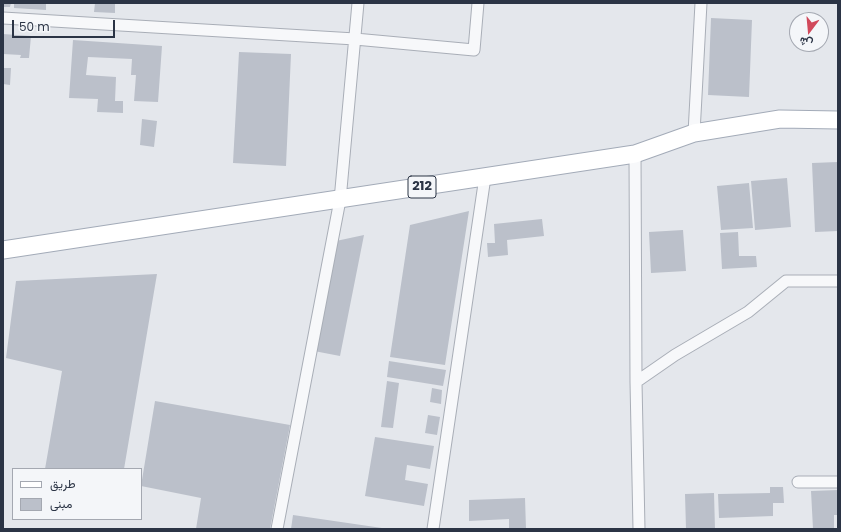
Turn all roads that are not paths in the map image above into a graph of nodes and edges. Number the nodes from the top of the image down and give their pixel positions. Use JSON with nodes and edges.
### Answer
{"nodes":[{"id":1,"x":358,"y":3,"type":"edge"},
{"id":2,"x":478,"y":3,"type":"edge"},
{"id":3,"x":701,"y":3,"type":"edge"},
{"id":4,"x":3,"y":18,"type":"edge"},
{"id":5,"x":355,"y":39,"type":"junction"},
{"id":6,"x":838,"y":120,"type":"edge"},
{"id":7,"x":694,"y":133,"type":"junction"},
{"id":8,"x":635,"y":154,"type":"junction"},
{"id":9,"x":485,"y":177,"type":"junction"},
{"id":10,"x":340,"y":200,"type":"junction"},
{"id":11,"x":3,"y":250,"type":"edge"},
{"id":12,"x":838,"y":281,"type":"edge"},
{"id":13,"x":636,"y":382,"type":"junction"},
{"id":14,"x":798,"y":482,"type":"dead end"},
{"id":15,"x":838,"y":482,"type":"edge"},
{"id":16,"x":278,"y":529,"type":"edge"},
{"id":17,"x":432,"y":529,"type":"edge"},
{"id":18,"x":639,"y":529,"type":"edge"}],
"edges":[{"from":1,"to":5,"type":"street"},
{"from":2,"to":5,"type":"street"},
{"from":3,"to":7,"type":"street"},
{"from":4,"to":5,"type":"street"},
{"from":5,"to":10,"type":"street"},
{"from":6,"to":7,"type":"main road","number":"212"},
{"from":7,"to":8,"type":"main road","number":"212"},
{"from":8,"to":9,"type":"main road","number":"212"},
{"from":8,"to":13,"type":"street"},
{"from":9,"to":10,"type":"main road","number":"212"},
{"from":9,"to":17,"type":"street"},
{"from":10,"to":11,"type":"main road","number":"212"},
{"from":10,"to":16,"type":"street"},
{"from":12,"to":13,"type":"street"},
{"from":13,"to":18,"type":"street"},
{"from":14,"to":15,"type":"street"}]}
